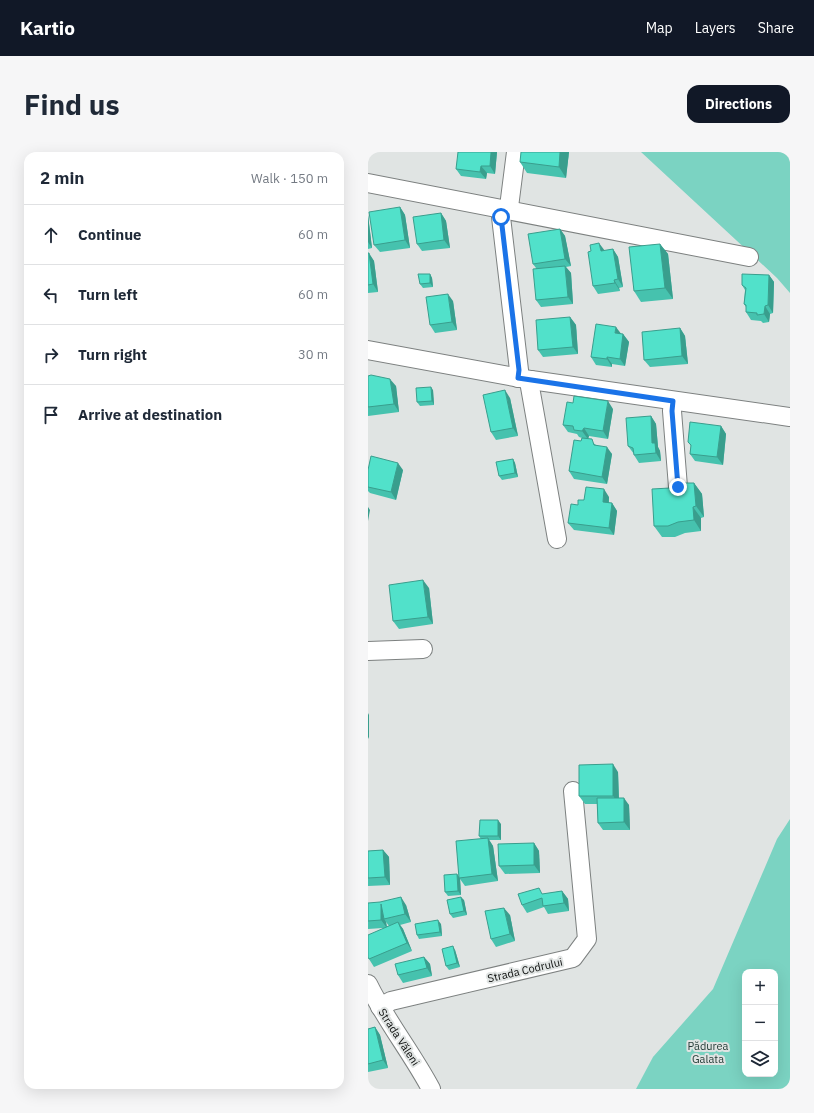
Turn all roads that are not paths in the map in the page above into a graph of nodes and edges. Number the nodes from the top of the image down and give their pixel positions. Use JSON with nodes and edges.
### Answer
{"nodes":[{"id":1,"x":516,"y":152,"type":"edge"},
{"id":2,"x":368,"y":183,"type":"edge"},
{"id":3,"x":506,"y":210,"type":"junction"},
{"id":4,"x":749,"y":257,"type":"dead end"},
{"id":5,"x":368,"y":350,"type":"edge"},
{"id":6,"x":524,"y":379,"type":"junction"},
{"id":7,"x":673,"y":401,"type":"junction"},
{"id":8,"x":790,"y":417,"type":"edge"},
{"id":9,"x":678,"y":487,"type":"edge"},
{"id":10,"x":557,"y":540,"type":"dead end"},
{"id":11,"x":423,"y":649,"type":"dead end"},
{"id":12,"x":368,"y":651,"type":"edge"},
{"id":13,"x":573,"y":791,"type":"dead end"},
{"id":14,"x":368,"y":984,"type":"edge"},
{"id":15,"x":380,"y":1007,"type":"junction"},
{"id":16,"x":431,"y":1089,"type":"edge"}],
"edges":[{"from":1,"to":3,"type":"street"},
{"from":2,"to":3,"type":"street"},
{"from":3,"to":4,"type":"street"},
{"from":3,"to":6,"type":"street"},
{"from":5,"to":6,"type":"street"},
{"from":6,"to":7,"type":"street"},
{"from":6,"to":10,"type":"street"},
{"from":7,"to":8,"type":"street"},
{"from":7,"to":9,"type":"street"},
{"from":11,"to":12,"type":"street"},
{"from":13,"to":15,"type":"street","name":"Strada Codrului"},
{"from":14,"to":15,"type":"street","name":"Strada Văleni"},
{"from":15,"to":16,"type":"street","name":"Strada Văleni"}]}
